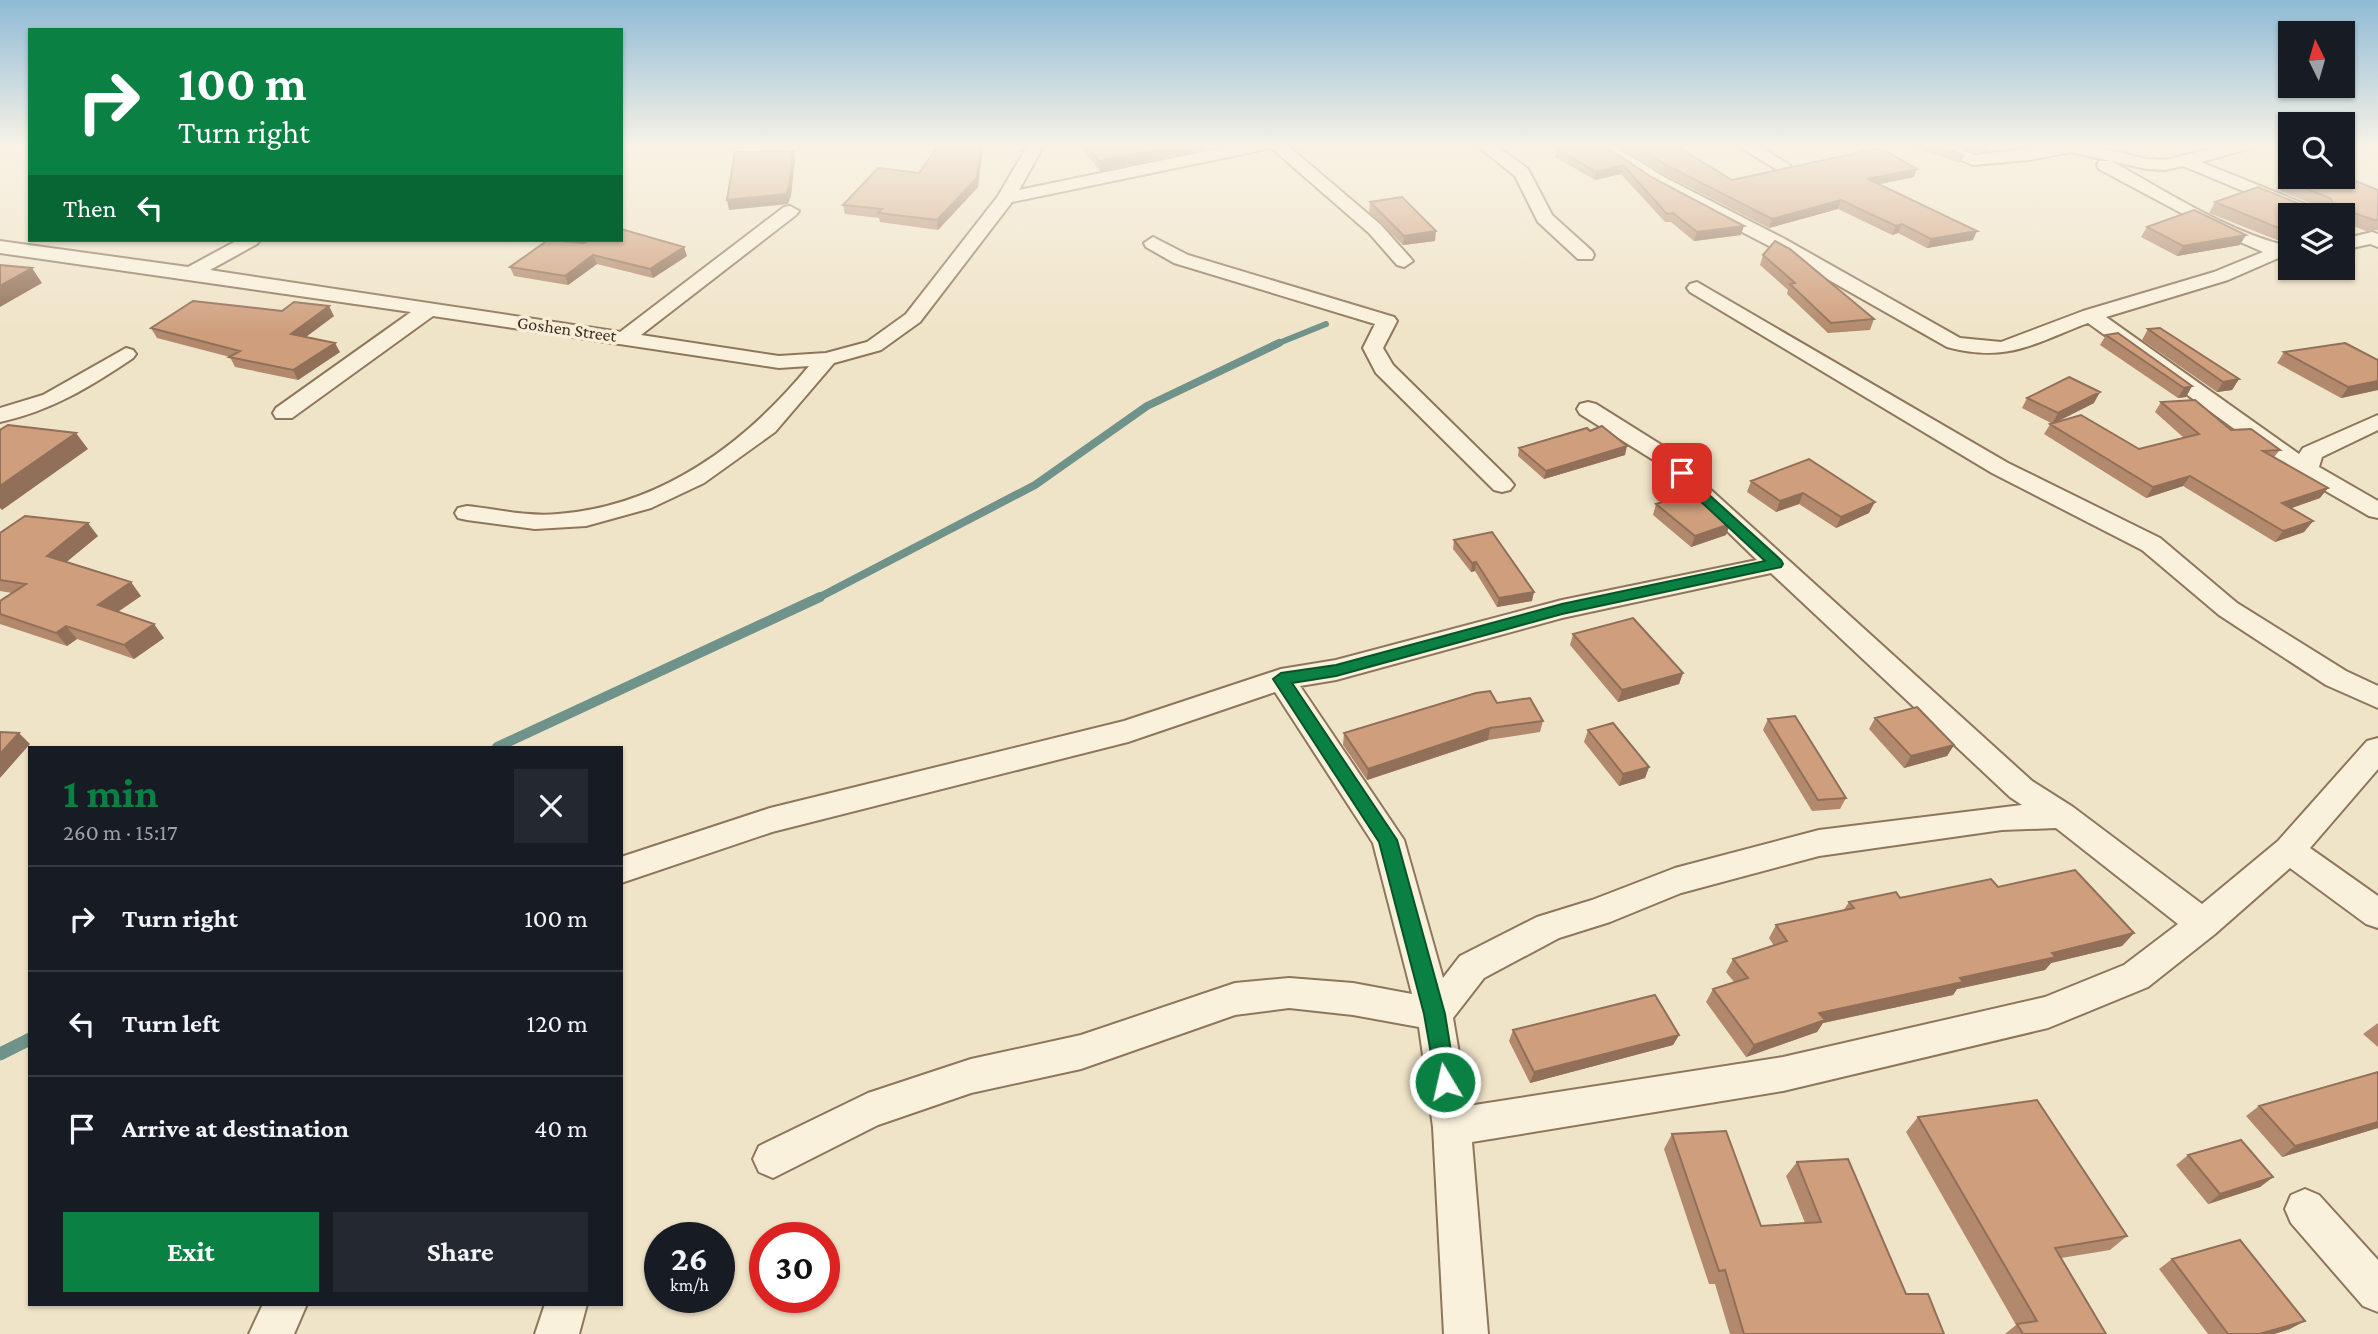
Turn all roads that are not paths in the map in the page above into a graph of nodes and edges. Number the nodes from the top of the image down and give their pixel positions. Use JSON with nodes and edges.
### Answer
{"nodes":[{"id":1,"x":999,"y":207,"type":"edge"},
{"id":2,"x":1350,"y":207,"type":"edge"},
{"id":3,"x":1539,"y":207,"type":"edge"},
{"id":4,"x":1709,"y":207,"type":"edge"},
{"id":5,"x":2184,"y":207,"type":"edge"},
{"id":6,"x":790,"y":211,"type":"dead end"},
{"id":7,"x":2355,"y":231,"type":"edge"},
{"id":8,"x":2375,"y":239,"type":"edge"},
{"id":9,"x":44,"y":242,"type":"edge"},
{"id":10,"x":247,"y":242,"type":"edge"},
{"id":11,"x":1153,"y":243,"type":"dead end"},
{"id":12,"x":2355,"y":243,"type":"edge"},
{"id":13,"x":0,"y":247,"type":"edge"},
{"id":14,"x":2278,"y":249,"type":"edge"},
{"id":15,"x":27,"y":250,"type":"junction"},
{"id":16,"x":1585,"y":255,"type":"dead end"},
{"id":17,"x":2278,"y":255,"type":"edge"},
{"id":18,"x":1404,"y":261,"type":"dead end"},
{"id":19,"x":191,"y":274,"type":"junction"},
{"id":20,"x":1697,"y":288,"type":"dead end"},
{"id":21,"x":429,"y":309,"type":"junction"},
{"id":22,"x":2090,"y":316,"type":"junction"},
{"id":23,"x":626,"y":337,"type":"junction"},
{"id":24,"x":126,"y":354,"type":"dead end"},
{"id":25,"x":827,"y":359,"type":"junction"},
{"id":26,"x":1588,"y":409,"type":"dead end"},
{"id":27,"x":284,"y":412,"type":"dead end"},
{"id":28,"x":0,"y":415,"type":"edge"},
{"id":29,"x":2378,"y":422,"type":"edge"},
{"id":30,"x":2306,"y":470,"type":"junction"},
{"id":31,"x":1502,"y":485,"type":"dead end"},
{"id":32,"x":2378,"y":511,"type":"edge"},
{"id":33,"x":467,"y":513,"type":"dead end"},
{"id":34,"x":1776,"y":564,"type":"junction"},
{"id":35,"x":1281,"y":679,"type":"junction"},
{"id":36,"x":2378,"y":698,"type":"edge"},
{"id":37,"x":2378,"y":749,"type":"edge"},
{"id":38,"x":2062,"y":816,"type":"junction"},
{"id":39,"x":2289,"y":850,"type":"junction"},
{"id":40,"x":623,"y":869,"type":"edge"},
{"id":41,"x":2378,"y":914,"type":"edge"},
{"id":42,"x":2203,"y":924,"type":"junction"},
{"id":43,"x":1435,"y":1014,"type":"junction"},
{"id":44,"x":1452,"y":1127,"type":"junction"},
{"id":45,"x":773,"y":1159,"type":"dead end"},
{"id":46,"x":2305,"y":1209,"type":"dead end"},
{"id":47,"x":2378,"y":1291,"type":"edge"},
{"id":48,"x":285,"y":1306,"type":"edge"},
{"id":49,"x":565,"y":1306,"type":"edge"},
{"id":50,"x":271,"y":1334,"type":"edge"},
{"id":51,"x":557,"y":1334,"type":"edge"},
{"id":52,"x":1466,"y":1334,"type":"edge"}],
"edges":[{"from":1,"to":25,"type":"street","name":"Goshen Street"},
{"from":2,"to":18,"type":"street"},
{"from":3,"to":16,"type":"street"},
{"from":4,"to":22,"type":"street"},
{"from":5,"to":14,"type":"street"},
{"from":6,"to":23,"type":"street"},
{"from":7,"to":8,"type":"street"},
{"from":8,"to":12,"type":"street"},
{"from":9,"to":15,"type":"street"},
{"from":10,"to":19,"type":"street"},
{"from":11,"to":31,"type":"street"},
{"from":13,"to":15,"type":"street","name":"Goshen Street"},
{"from":15,"to":19,"type":"street","name":"Goshen Street"},
{"from":17,"to":22,"type":"street"},
{"from":19,"to":21,"type":"street","name":"Goshen Street"},
{"from":20,"to":36,"type":"street"},
{"from":21,"to":23,"type":"street","name":"Goshen Street"},
{"from":21,"to":27,"type":"street"},
{"from":22,"to":30,"type":"street"},
{"from":23,"to":25,"type":"street","name":"Goshen Street"},
{"from":24,"to":28,"type":"street"},
{"from":25,"to":33,"type":"street"},
{"from":26,"to":34,"type":"street"},
{"from":29,"to":30,"type":"street"},
{"from":30,"to":32,"type":"street"},
{"from":34,"to":35,"type":"street"},
{"from":34,"to":38,"type":"street"},
{"from":35,"to":40,"type":"street"},
{"from":35,"to":43,"type":"street"},
{"from":37,"to":39,"type":"street"},
{"from":38,"to":42,"type":"street"},
{"from":38,"to":43,"type":"street"},
{"from":39,"to":41,"type":"street"},
{"from":39,"to":42,"type":"street"},
{"from":42,"to":44,"type":"street"},
{"from":43,"to":44,"type":"street"},
{"from":43,"to":45,"type":"street"},
{"from":44,"to":52,"type":"street"},
{"from":46,"to":47,"type":"street"},
{"from":48,"to":50,"type":"street"},
{"from":49,"to":51,"type":"street"}]}
